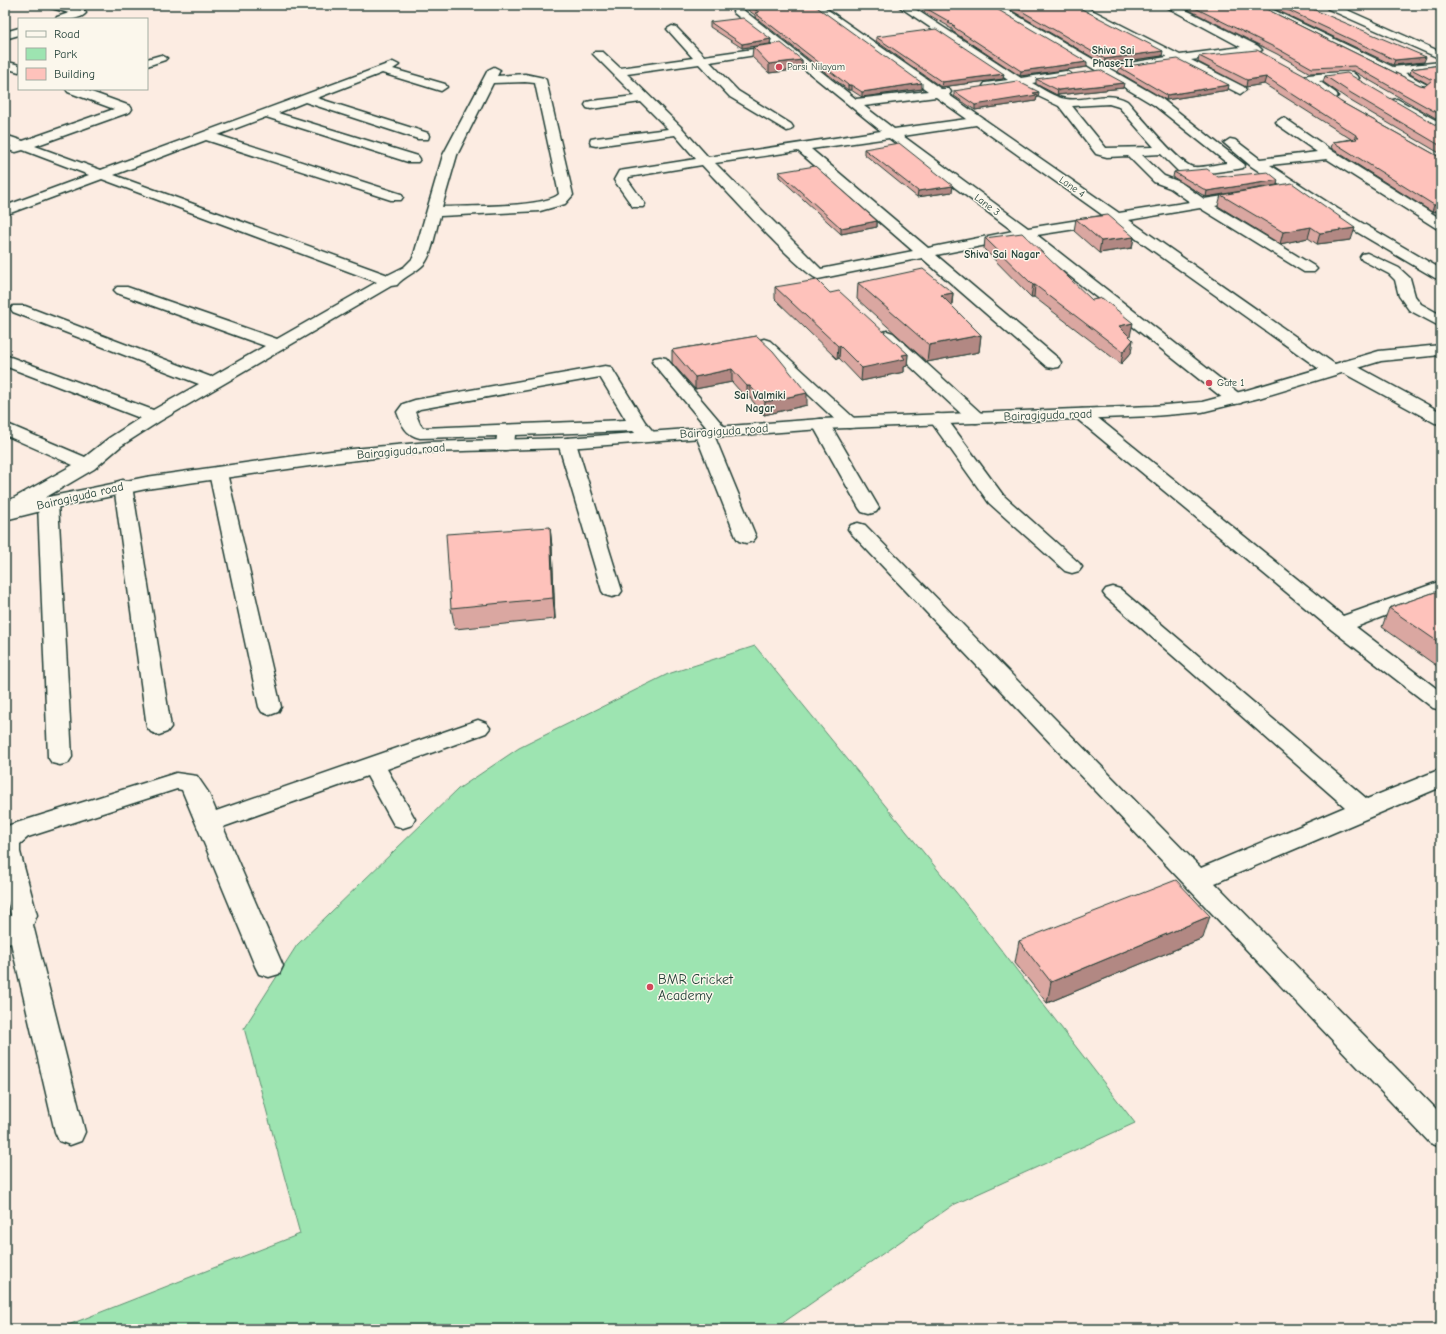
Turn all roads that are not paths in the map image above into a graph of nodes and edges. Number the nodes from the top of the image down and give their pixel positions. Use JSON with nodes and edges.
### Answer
{"nodes":[{"id":1,"x":52,"y":5,"type":"edge"},
{"id":2,"x":814,"y":5,"type":"edge"},
{"id":3,"x":902,"y":5,"type":"edge"},
{"id":4,"x":1074,"y":5,"type":"edge"},
{"id":5,"x":1168,"y":5,"type":"edge"},
{"id":6,"x":1255,"y":5,"type":"edge"},
{"id":7,"x":1332,"y":7,"type":"dead end"},
{"id":8,"x":995,"y":8,"type":"edge"},
{"id":9,"x":738,"y":11,"type":"dead end"},
{"id":10,"x":64,"y":18,"type":"edge"},
{"id":11,"x":672,"y":29,"type":"dead end"},
{"id":12,"x":785,"y":47,"type":"junction"},
{"id":13,"x":1254,"y":48,"type":"junction"},
{"id":14,"x":599,"y":54,"type":"dead end"},
{"id":15,"x":1267,"y":56,"type":"edge"},
{"id":16,"x":1441,"y":56,"type":"edge"},
{"id":17,"x":161,"y":58,"type":"dead end"},
{"id":18,"x":1178,"y":58,"type":"junction"},
{"id":19,"x":700,"y":59,"type":"junction"},
{"id":20,"x":148,"y":63,"type":"edge"},
{"id":21,"x":5,"y":64,"type":"edge"},
{"id":22,"x":1441,"y":65,"type":"edge"},
{"id":23,"x":18,"y":69,"type":"edge"},
{"id":24,"x":1102,"y":70,"type":"junction"},
{"id":25,"x":1394,"y":71,"type":"junction"},
{"id":26,"x":619,"y":72,"type":"junction"},
{"id":27,"x":1019,"y":82,"type":"junction"},
{"id":28,"x":1423,"y":86,"type":"edge"},
{"id":29,"x":441,"y":87,"type":"dead end"},
{"id":30,"x":975,"y":88,"type":"edge"},
{"id":31,"x":75,"y":90,"type":"edge"},
{"id":32,"x":960,"y":90,"type":"edge"},
{"id":33,"x":1240,"y":90,"type":"dead end"},
{"id":34,"x":938,"y":93,"type":"junction"},
{"id":35,"x":1388,"y":97,"type":"edge"},
{"id":36,"x":305,"y":98,"type":"junction"},
{"id":37,"x":645,"y":98,"type":"junction"},
{"id":38,"x":855,"y":103,"type":"junction"},
{"id":39,"x":1063,"y":103,"type":"junction"},
{"id":40,"x":1344,"y":104,"type":"edge"},
{"id":41,"x":591,"y":105,"type":"dead end"},
{"id":42,"x":266,"y":113,"type":"junction"},
{"id":43,"x":978,"y":120,"type":"junction"},
{"id":44,"x":1282,"y":122,"type":"dead end"},
{"id":45,"x":787,"y":127,"type":"dead end"},
{"id":46,"x":1441,"y":128,"type":"edge"},
{"id":47,"x":1195,"y":130,"type":"junction"},
{"id":48,"x":678,"y":131,"type":"junction"},
{"id":49,"x":891,"y":133,"type":"junction"},
{"id":50,"x":1149,"y":133,"type":"junction"},
{"id":51,"x":1218,"y":134,"type":"dead end"},
{"id":52,"x":205,"y":135,"type":"junction"},
{"id":53,"x":424,"y":136,"type":"dead end"},
{"id":54,"x":5,"y":139,"type":"edge"},
{"id":55,"x":596,"y":142,"type":"dead end"},
{"id":56,"x":22,"y":146,"type":"junction"},
{"id":57,"x":801,"y":147,"type":"junction"},
{"id":58,"x":1164,"y":150,"type":"junction"},
{"id":59,"x":5,"y":151,"type":"edge"},
{"id":60,"x":1132,"y":152,"type":"junction"},
{"id":61,"x":1329,"y":155,"type":"junction"},
{"id":62,"x":413,"y":158,"type":"dead end"},
{"id":63,"x":704,"y":161,"type":"junction"},
{"id":64,"x":1256,"y":163,"type":"junction"},
{"id":65,"x":99,"y":174,"type":"junction"},
{"id":66,"x":1294,"y":188,"type":"junction"},
{"id":67,"x":1279,"y":191,"type":"edge"},
{"id":68,"x":1264,"y":194,"type":"edge"},
{"id":69,"x":396,"y":198,"type":"dead end"},
{"id":70,"x":638,"y":204,"type":"dead end"},
{"id":71,"x":1202,"y":204,"type":"junction"},
{"id":72,"x":5,"y":211,"type":"edge"},
{"id":73,"x":434,"y":212,"type":"junction"},
{"id":74,"x":1116,"y":218,"type":"junction"},
{"id":75,"x":1441,"y":225,"type":"edge"},
{"id":76,"x":1025,"y":234,"type":"junction"},
{"id":77,"x":925,"y":253,"type":"junction"},
{"id":78,"x":1367,"y":258,"type":"dead end"},
{"id":79,"x":1309,"y":269,"type":"dead end"},
{"id":80,"x":1440,"y":276,"type":"dead end"},
{"id":81,"x":392,"y":282,"type":"junction"},
{"id":82,"x":122,"y":290,"type":"dead end"},
{"id":83,"x":19,"y":309,"type":"dead end"},
{"id":84,"x":1441,"y":322,"type":"edge"},
{"id":85,"x":873,"y":324,"type":"edge"},
{"id":86,"x":764,"y":344,"type":"edge"},
{"id":87,"x":277,"y":345,"type":"junction"},
{"id":88,"x":1441,"y":350,"type":"edge"},
{"id":89,"x":5,"y":360,"type":"edge"},
{"id":90,"x":660,"y":362,"type":"dead end"},
{"id":91,"x":1053,"y":363,"type":"dead end"},
{"id":92,"x":1337,"y":368,"type":"junction"},
{"id":93,"x":212,"y":383,"type":"junction"},
{"id":94,"x":1235,"y":399,"type":"junction"},
{"id":95,"x":1082,"y":414,"type":"junction"},
{"id":96,"x":154,"y":417,"type":"junction"},
{"id":97,"x":976,"y":418,"type":"junction"},
{"id":98,"x":938,"y":419,"type":"junction"},
{"id":99,"x":1441,"y":419,"type":"edge"},
{"id":100,"x":849,"y":422,"type":"junction"},
{"id":101,"x":821,"y":424,"type":"junction"},
{"id":102,"x":5,"y":428,"type":"edge"},
{"id":103,"x":643,"y":430,"type":"junction"},
{"id":104,"x":711,"y":432,"type":"junction"},
{"id":105,"x":506,"y":437,"type":"junction"},
{"id":106,"x":567,"y":443,"type":"junction"},
{"id":107,"x":87,"y":465,"type":"junction"},
{"id":108,"x":218,"y":473,"type":"junction"},
{"id":109,"x":123,"y":486,"type":"junction"},
{"id":110,"x":48,"y":503,"type":"junction"},
{"id":111,"x":8,"y":508,"type":"edge"},
{"id":112,"x":746,"y":537,"type":"dead end"},
{"id":113,"x":1072,"y":567,"type":"dead end"},
{"id":114,"x":1441,"y":587,"type":"edge"},
{"id":115,"x":612,"y":591,"type":"dead end"},
{"id":116,"x":1113,"y":593,"type":"dead end"},
{"id":117,"x":1340,"y":625,"type":"junction"},
{"id":118,"x":1441,"y":704,"type":"edge"},
{"id":119,"x":270,"y":707,"type":"dead end"},
{"id":120,"x":159,"y":727,"type":"dead end"},
{"id":121,"x":478,"y":728,"type":"dead end"},
{"id":122,"x":60,"y":757,"type":"dead end"},
{"id":123,"x":373,"y":765,"type":"junction"},
{"id":124,"x":1440,"y":778,"type":"edge"},
{"id":125,"x":1364,"y":810,"type":"junction"},
{"id":126,"x":403,"y":819,"type":"dead end"},
{"id":127,"x":209,"y":823,"type":"junction"},
{"id":128,"x":1197,"y":880,"type":"junction"},
{"id":129,"x":12,"y":930,"type":"edge"},
{"id":130,"x":269,"y":966,"type":"dead end"},
{"id":131,"x":70,"y":1132,"type":"dead end"},
{"id":132,"x":1441,"y":1134,"type":"edge"}],
"edges":[{"from":1,"to":10,"type":"street"},
{"from":2,"to":34,"type":"street","name":"Lane 4"},
{"from":3,"to":27,"type":"street"},
{"from":4,"to":18,"type":"street"},
{"from":5,"to":13,"type":"street"},
{"from":6,"to":25,"type":"street"},
{"from":7,"to":16,"type":"street"},
{"from":8,"to":24,"type":"street"},
{"from":9,"to":12,"type":"street","name":"Lane 3"},
{"from":11,"to":19,"type":"street"},
{"from":12,"to":19,"type":"street"},
{"from":12,"to":38,"type":"street","name":"Lane 3"},
{"from":13,"to":15,"type":"street"},
{"from":13,"to":18,"type":"street"},
{"from":14,"to":26,"type":"street"},
{"from":17,"to":20,"type":"street"},
{"from":18,"to":24,"type":"street"},
{"from":18,"to":33,"type":"street"},
{"from":19,"to":26,"type":"street"},
{"from":19,"to":45,"type":"street"},
{"from":21,"to":23,"type":"street"},
{"from":22,"to":25,"type":"street"},
{"from":24,"to":27,"type":"street"},
{"from":24,"to":47,"type":"street"},
{"from":25,"to":28,"type":"street"},
{"from":25,"to":40,"type":"street"},
{"from":26,"to":37,"type":"street"},
{"from":27,"to":30,"type":"street"},
{"from":27,"to":39,"type":"street"},
{"from":29,"to":36,"type":"street"},
{"from":31,"to":56,"type":"street"},
{"from":32,"to":34,"type":"street"},
{"from":34,"to":38,"type":"street"},
{"from":34,"to":43,"type":"street","name":"Lane 4"},
{"from":35,"to":46,"type":"street"},
{"from":36,"to":42,"type":"street"},
{"from":36,"to":53,"type":"street"},
{"from":37,"to":41,"type":"street"},
{"from":37,"to":48,"type":"street"},
{"from":38,"to":49,"type":"street","name":"Lane 3"},
{"from":39,"to":50,"type":"street"},
{"from":39,"to":60,"type":"street"},
{"from":42,"to":52,"type":"street"},
{"from":42,"to":62,"type":"street"},
{"from":43,"to":49,"type":"street"},
{"from":43,"to":74,"type":"street","name":"Lane 4"},
{"from":44,"to":61,"type":"street"},
{"from":47,"to":50,"type":"street"},
{"from":47,"to":58,"type":"street"},
{"from":48,"to":55,"type":"street"},
{"from":48,"to":63,"type":"street"},
{"from":49,"to":57,"type":"street"},
{"from":49,"to":76,"type":"street","name":"Lane 3"},
{"from":50,"to":58,"type":"street"},
{"from":51,"to":64,"type":"street"},
{"from":52,"to":65,"type":"street"},
{"from":52,"to":69,"type":"street"},
{"from":54,"to":56,"type":"street"},
{"from":56,"to":59,"type":"street"},
{"from":56,"to":65,"type":"street"},
{"from":57,"to":63,"type":"street"},
{"from":57,"to":77,"type":"street"},
{"from":58,"to":60,"type":"street"},
{"from":60,"to":71,"type":"street"},
{"from":61,"to":64,"type":"street"},
{"from":61,"to":75,"type":"street"},
{"from":63,"to":70,"type":"street"},
{"from":63,"to":77,"type":"street"},
{"from":64,"to":66,"type":"street"},
{"from":65,"to":72,"type":"street"},
{"from":65,"to":81,"type":"street"},
{"from":66,"to":67,"type":"street"},
{"from":66,"to":80,"type":"street"},
{"from":68,"to":71,"type":"street"},
{"from":71,"to":74,"type":"street"},
{"from":71,"to":79,"type":"street"},
{"from":73,"to":73,"type":"street"},
{"from":73,"to":81,"type":"street"},
{"from":74,"to":76,"type":"street"},
{"from":74,"to":92,"type":"street","name":"Lane 4"},
{"from":76,"to":77,"type":"street"},
{"from":76,"to":94,"type":"street","name":"Lane 3"},
{"from":77,"to":91,"type":"street"},
{"from":78,"to":84,"type":"street"},
{"from":81,"to":87,"type":"street"},
{"from":82,"to":87,"type":"street"},
{"from":83,"to":93,"type":"street"},
{"from":85,"to":97,"type":"street"},
{"from":86,"to":100,"type":"street"},
{"from":87,"to":93,"type":"street"},
{"from":88,"to":92,"type":"street","name":"Bairagiguda road"},
{"from":89,"to":96,"type":"street"},
{"from":90,"to":104,"type":"street"},
{"from":92,"to":94,"type":"street","name":"Bairagiguda road"},
{"from":92,"to":99,"type":"street","name":"Lane 4"},
{"from":93,"to":96,"type":"street"},
{"from":94,"to":95,"type":"street","name":"Bairagiguda road"},
{"from":95,"to":97,"type":"street","name":"Bairagiguda road"},
{"from":95,"to":117,"type":"street"},
{"from":96,"to":107,"type":"street"},
{"from":97,"to":98,"type":"street","name":"Bairagiguda road"},
{"from":98,"to":100,"type":"street","name":"Bairagiguda road"},
{"from":98,"to":113,"type":"street"},
{"from":100,"to":101,"type":"street","name":"Bairagiguda road"},
{"from":101,"to":104,"type":"street","name":"Bairagiguda road"},
{"from":101,"to":128,"type":"street"},
{"from":102,"to":107,"type":"street"},
{"from":103,"to":104,"type":"street","name":"Bairagiguda road"},
{"from":103,"to":105,"type":"street"},
{"from":103,"to":105,"type":"street"},
{"from":103,"to":106,"type":"street","name":"Bairagiguda road"},
{"from":104,"to":112,"type":"street"},
{"from":105,"to":106,"type":"street","name":"Bairagiguda road"},
{"from":105,"to":108,"type":"street","name":"Bairagiguda road"},
{"from":106,"to":115,"type":"street"},
{"from":107,"to":111,"type":"street"},
{"from":108,"to":109,"type":"street","name":"Bairagiguda road"},
{"from":108,"to":119,"type":"street"},
{"from":109,"to":110,"type":"street","name":"Bairagiguda road"},
{"from":109,"to":120,"type":"street"},
{"from":110,"to":111,"type":"street","name":"Bairagiguda road"},
{"from":110,"to":122,"type":"street"},
{"from":114,"to":117,"type":"street"},
{"from":116,"to":125,"type":"street"},
{"from":117,"to":118,"type":"street"},
{"from":121,"to":123,"type":"street"},
{"from":123,"to":126,"type":"street"},
{"from":123,"to":127,"type":"street"},
{"from":124,"to":125,"type":"street"},
{"from":125,"to":128,"type":"street"},
{"from":127,"to":129,"type":"street"},
{"from":127,"to":130,"type":"street"},
{"from":128,"to":132,"type":"street"},
{"from":129,"to":131,"type":"street"}]}
